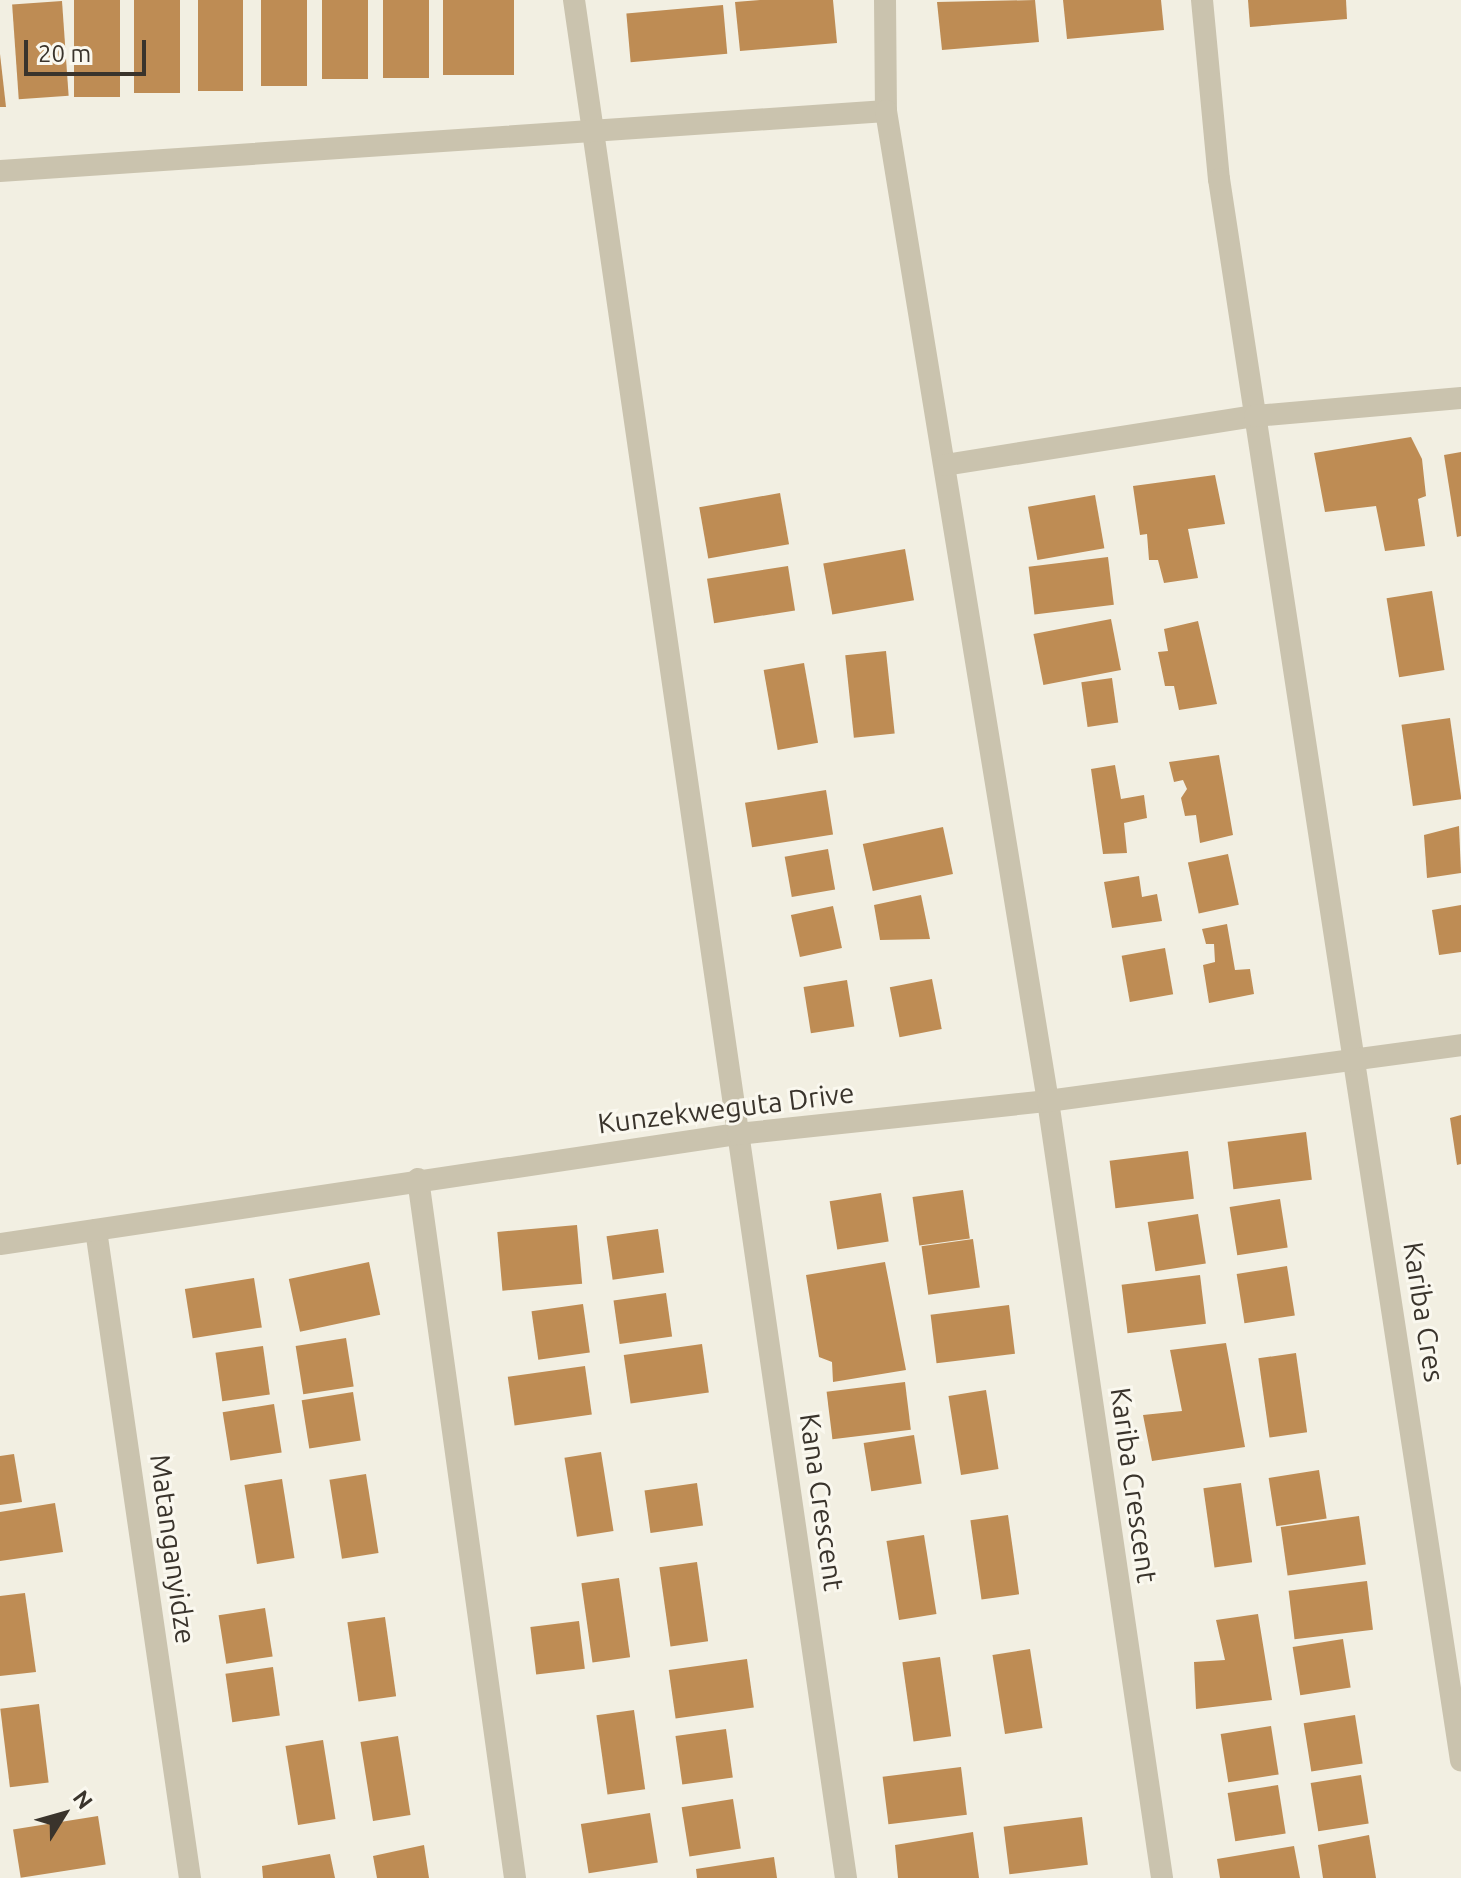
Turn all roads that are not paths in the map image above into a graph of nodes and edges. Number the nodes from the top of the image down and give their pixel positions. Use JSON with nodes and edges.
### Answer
{"nodes":[{"id":1,"x":574,"y":0,"type":"edge"},
{"id":2,"x":885,"y":0,"type":"edge"},
{"id":3,"x":1202,"y":0,"type":"edge"},
{"id":4,"x":886,"y":111,"type":"junction"},
{"id":5,"x":593,"y":133,"type":"junction"},
{"id":6,"x":0,"y":171,"type":"edge"},
{"id":7,"x":1461,"y":398,"type":"edge"},
{"id":8,"x":1255,"y":416,"type":"junction"},
{"id":9,"x":945,"y":465,"type":"junction"},
{"id":10,"x":1461,"y":1045,"type":"edge"},
{"id":11,"x":1355,"y":1061,"type":"junction"},
{"id":12,"x":1048,"y":1101,"type":"junction"},
{"id":13,"x":738,"y":1134,"type":"junction"},
{"id":14,"x":418,"y":1179,"type":"junction"},
{"id":15,"x":96,"y":1230,"type":"junction"},
{"id":16,"x":0,"y":1244,"type":"edge"},
{"id":17,"x":1461,"y":1761,"type":"edge"},
{"id":18,"x":190,"y":1878,"type":"edge"},
{"id":19,"x":515,"y":1878,"type":"edge"},
{"id":20,"x":846,"y":1878,"type":"edge"},
{"id":21,"x":1162,"y":1878,"type":"edge"}],
"edges":[{"from":1,"to":5,"type":"street","name":"Kana Crescent"},
{"from":2,"to":4,"type":"street","name":"Kariba Crescent"},
{"from":3,"to":8,"type":"street","name":"Kariba Cres"},
{"from":4,"to":5,"type":"street"},
{"from":4,"to":9,"type":"street","name":"Kariba Crescent"},
{"from":5,"to":6,"type":"street"},
{"from":5,"to":13,"type":"street","name":"Kana Crescent"},
{"from":7,"to":8,"type":"street"},
{"from":8,"to":9,"type":"street"},
{"from":8,"to":11,"type":"street","name":"Kariba Cres"},
{"from":9,"to":12,"type":"street","name":"Kariba Crescent"},
{"from":10,"to":11,"type":"street","name":"Kunzekweguta Drive"},
{"from":11,"to":12,"type":"street","name":"Kunzekweguta Drive"},
{"from":11,"to":17,"type":"street","name":"Kariba Cres"},
{"from":12,"to":13,"type":"street","name":"Kunzekweguta Drive"},
{"from":12,"to":21,"type":"street","name":"Kariba Crescent"},
{"from":13,"to":14,"type":"street","name":"Kunzekweguta Drive"},
{"from":13,"to":20,"type":"street","name":"Kana Crescent"},
{"from":14,"to":15,"type":"street","name":"Kunzekweguta Drive"},
{"from":14,"to":19,"type":"street"},
{"from":15,"to":16,"type":"street","name":"Kunzekweguta Drive"},
{"from":15,"to":18,"type":"street","name":"Matanganyidze"}]}
